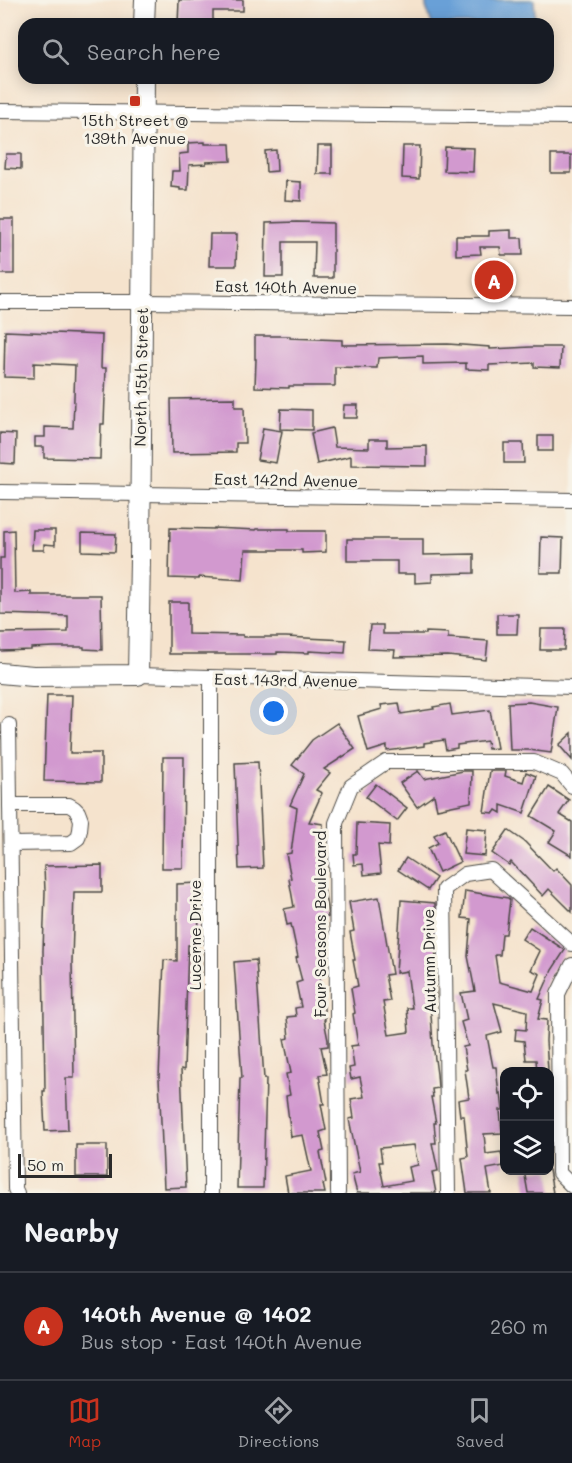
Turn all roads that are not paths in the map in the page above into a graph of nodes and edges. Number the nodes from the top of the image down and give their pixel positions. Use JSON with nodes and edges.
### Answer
{"nodes":[{"id":1,"x":145,"y":0,"type":"edge"},
{"id":2,"x":144,"y":18,"type":"edge"},
{"id":3,"x":144,"y":84,"type":"edge"},
{"id":4,"x":0,"y":111,"type":"edge"},
{"id":5,"x":143,"y":113,"type":"junction"},
{"id":6,"x":572,"y":117,"type":"edge"},
{"id":7,"x":0,"y":302,"type":"edge"},
{"id":8,"x":142,"y":302,"type":"junction"},
{"id":9,"x":572,"y":306,"type":"edge"},
{"id":10,"x":0,"y":492,"type":"edge"},
{"id":11,"x":140,"y":494,"type":"junction"},
{"id":12,"x":572,"y":500,"type":"edge"},
{"id":13,"x":0,"y":673,"type":"edge"},
{"id":14,"x":138,"y":675,"type":"junction"},
{"id":15,"x":211,"y":678,"type":"junction"},
{"id":16,"x":572,"y":687,"type":"edge"},
{"id":17,"x":9,"y":725,"type":"dead end"},
{"id":18,"x":572,"y":786,"type":"edge"},
{"id":19,"x":10,"y":806,"type":"junction"},
{"id":20,"x":11,"y":844,"type":"junction"},
{"id":21,"x":572,"y":944,"type":"edge"},
{"id":22,"x":572,"y":965,"type":"edge"},
{"id":23,"x":572,"y":1186,"type":"edge"},
{"id":24,"x":17,"y":1193,"type":"edge"},
{"id":25,"x":211,"y":1193,"type":"edge"},
{"id":26,"x":338,"y":1193,"type":"edge"},
{"id":27,"x":448,"y":1193,"type":"edge"}],
"edges":[{"from":1,"to":2,"type":"street"},
{"from":3,"to":5,"type":"street","name":"North 15th Street"},
{"from":4,"to":5,"type":"street"},
{"from":5,"to":6,"type":"street"},
{"from":5,"to":8,"type":"street","name":"North 15th Street"},
{"from":7,"to":8,"type":"street","name":"East 140th Avenue"},
{"from":8,"to":9,"type":"street","name":"East 140th Avenue"},
{"from":8,"to":11,"type":"street","name":"North 15th Street"},
{"from":10,"to":11,"type":"street","name":"East 142nd Avenue"},
{"from":11,"to":12,"type":"street","name":"East 142nd Avenue"},
{"from":11,"to":14,"type":"street","name":"North 15th Street"},
{"from":13,"to":14,"type":"street","name":"East 143rd Avenue"},
{"from":14,"to":15,"type":"street","name":"East 143rd Avenue"},
{"from":15,"to":16,"type":"street","name":"East 143rd Avenue"},
{"from":15,"to":25,"type":"street","name":"Lucerne Drive"},
{"from":17,"to":19,"type":"street"},
{"from":18,"to":26,"type":"street","name":"Four Seasons Boulevard"},
{"from":19,"to":20,"type":"street"},
{"from":19,"to":20,"type":"street"},
{"from":20,"to":24,"type":"street"},
{"from":21,"to":27,"type":"street","name":"Autumn Drive"},
{"from":22,"to":23,"type":"street"}]}
